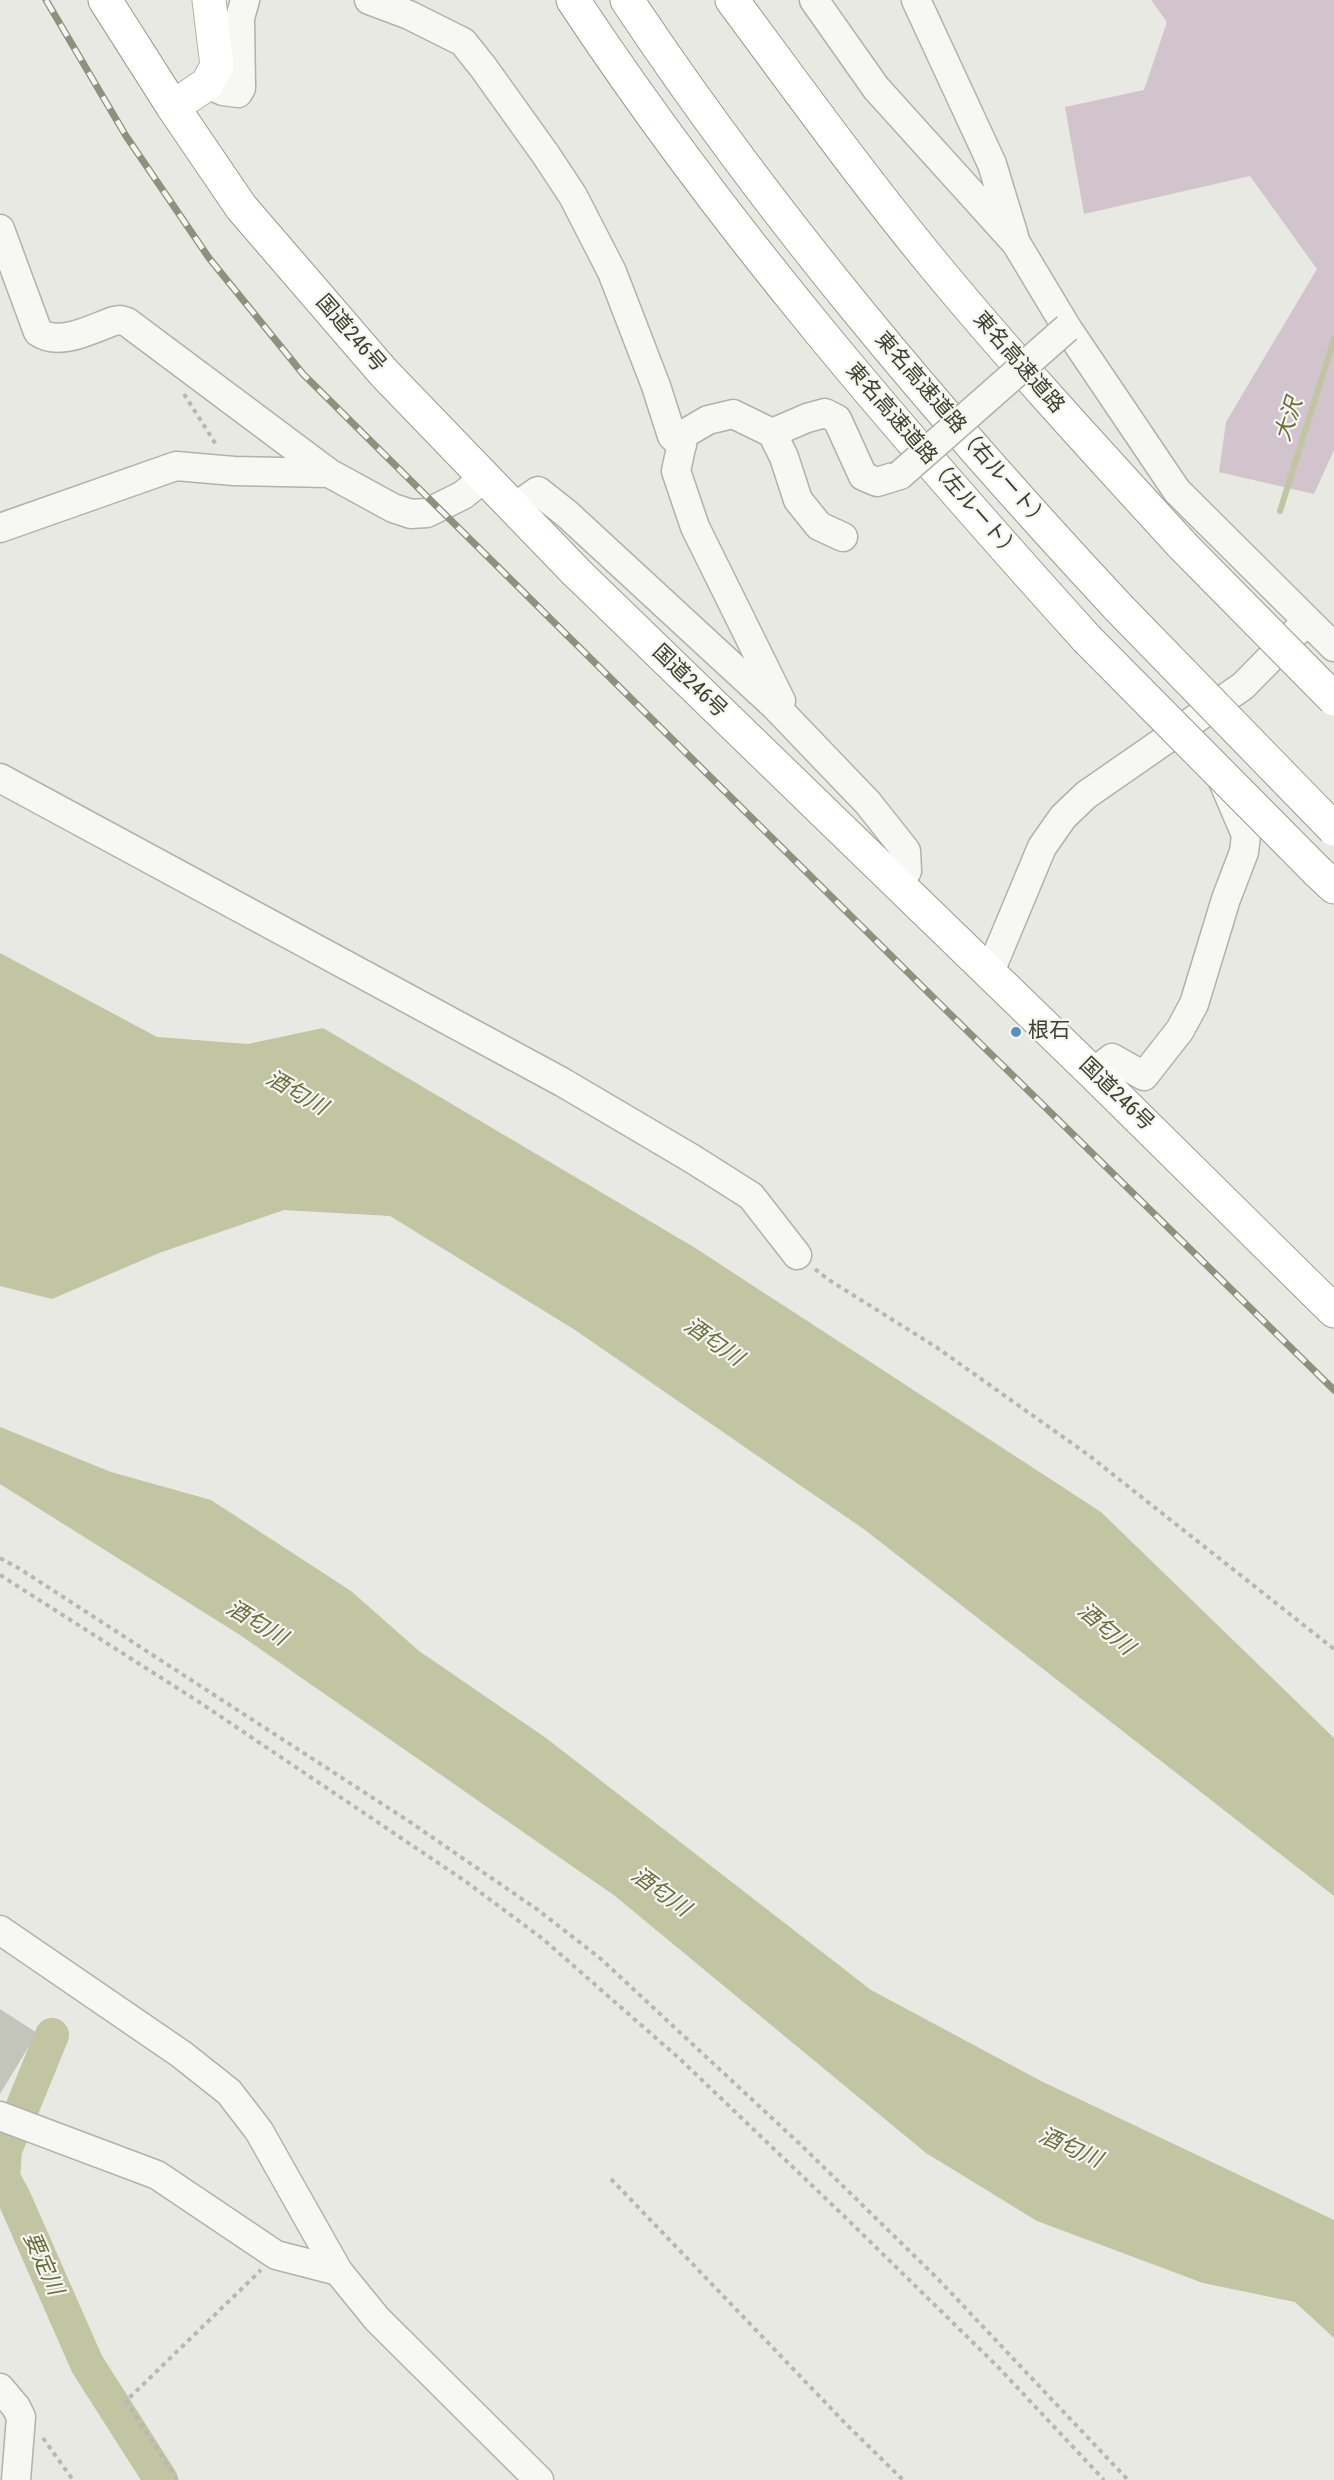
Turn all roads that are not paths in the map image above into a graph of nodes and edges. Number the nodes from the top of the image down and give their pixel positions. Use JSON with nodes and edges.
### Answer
{"nodes":[{"id":1,"x":105,"y":0,"type":"edge"},
{"id":2,"x":209,"y":0,"type":"edge"},
{"id":3,"x":245,"y":0,"type":"edge"},
{"id":4,"x":369,"y":0,"type":"edge"},
{"id":5,"x":573,"y":0,"type":"edge"},
{"id":6,"x":627,"y":0,"type":"edge"},
{"id":7,"x":732,"y":0,"type":"edge"},
{"id":8,"x":814,"y":0,"type":"edge"},
{"id":9,"x":916,"y":0,"type":"edge"},
{"id":10,"x":207,"y":84,"type":"junction"},
{"id":11,"x":172,"y":106,"type":"junction"},
{"id":12,"x":0,"y":229,"type":"edge"},
{"id":13,"x":1016,"y":243,"type":"junction"},
{"id":14,"x":1068,"y":328,"type":"junction"},
{"id":15,"x":772,"y":433,"type":"junction"},
{"id":16,"x":682,"y":445,"type":"junction"},
{"id":17,"x":329,"y":473,"type":"junction"},
{"id":18,"x":484,"y":478,"type":"junction"},
{"id":19,"x":514,"y":508,"type":"junction"},
{"id":20,"x":0,"y":528,"type":"edge"},
{"id":21,"x":843,"y":537,"type":"dead end"},
{"id":22,"x":1307,"y":620,"type":"junction"},
{"id":23,"x":1334,"y":647,"type":"edge"},
{"id":24,"x":1334,"y":699,"type":"edge"},
{"id":25,"x":781,"y":712,"type":"junction"},
{"id":26,"x":1197,"y":718,"type":"junction"},
{"id":27,"x":0,"y":778,"type":"edge"},
{"id":28,"x":1334,"y":829,"type":"edge"},
{"id":29,"x":1325,"y":879,"type":"edge"},
{"id":30,"x":896,"y":884,"type":"junction"},
{"id":31,"x":989,"y":974,"type":"junction"},
{"id":32,"x":1094,"y":1074,"type":"junction"},
{"id":33,"x":797,"y":1255,"type":"road end"},
{"id":34,"x":1334,"y":1311,"type":"edge"},
{"id":35,"x":0,"y":1930,"type":"edge"},
{"id":36,"x":0,"y":2116,"type":"edge"},
{"id":37,"x":338,"y":2271,"type":"junction"},
{"id":38,"x":0,"y":2388,"type":"edge"},
{"id":39,"x":16,"y":2480,"type":"edge"},
{"id":40,"x":539,"y":2480,"type":"edge"}],
"edges":[{"from":1,"to":11,"type":"main road","name":"国道246号"},
{"from":2,"to":10,"type":"main road"},
{"from":3,"to":10,"type":"street"},
{"from":4,"to":16,"type":"street"},
{"from":5,"to":29,"type":"main road","name":"東名高速道路（左ルート）","bridge":true},
{"from":6,"to":28,"type":"main road","name":"東名高速道路（右ルート）","bridge":true},
{"from":7,"to":24,"type":"main road","name":"東名高速道路","bridge":true},
{"from":8,"to":13,"type":"street"},
{"from":9,"to":13,"type":"street"},
{"from":10,"to":11,"type":"main road"},
{"from":11,"to":18,"type":"main road","name":"国道246号"},
{"from":12,"to":17,"type":"street"},
{"from":13,"to":14,"type":"street"},
{"from":14,"to":15,"type":"street","bridge":true},
{"from":14,"to":22,"type":"street"},
{"from":15,"to":16,"type":"street"},
{"from":15,"to":21,"type":"street"},
{"from":16,"to":25,"type":"street"},
{"from":17,"to":18,"type":"street"},
{"from":17,"to":20,"type":"street"},
{"from":18,"to":19,"type":"main road","name":"国道246号"},
{"from":19,"to":25,"type":"street"},
{"from":19,"to":30,"type":"main road","name":"国道246号"},
{"from":22,"to":23,"type":"street"},
{"from":22,"to":26,"type":"street"},
{"from":25,"to":30,"type":"street"},
{"from":26,"to":31,"type":"street"},
{"from":26,"to":32,"type":"street"},
{"from":27,"to":33,"type":"street"},
{"from":30,"to":31,"type":"main road","name":"国道246号"},
{"from":31,"to":32,"type":"main road","name":"国道246号"},
{"from":32,"to":34,"type":"main road","name":"国道246号"},
{"from":35,"to":37,"type":"street"},
{"from":36,"to":37,"type":"street"},
{"from":37,"to":40,"type":"street"},
{"from":38,"to":39,"type":"street"}]}
